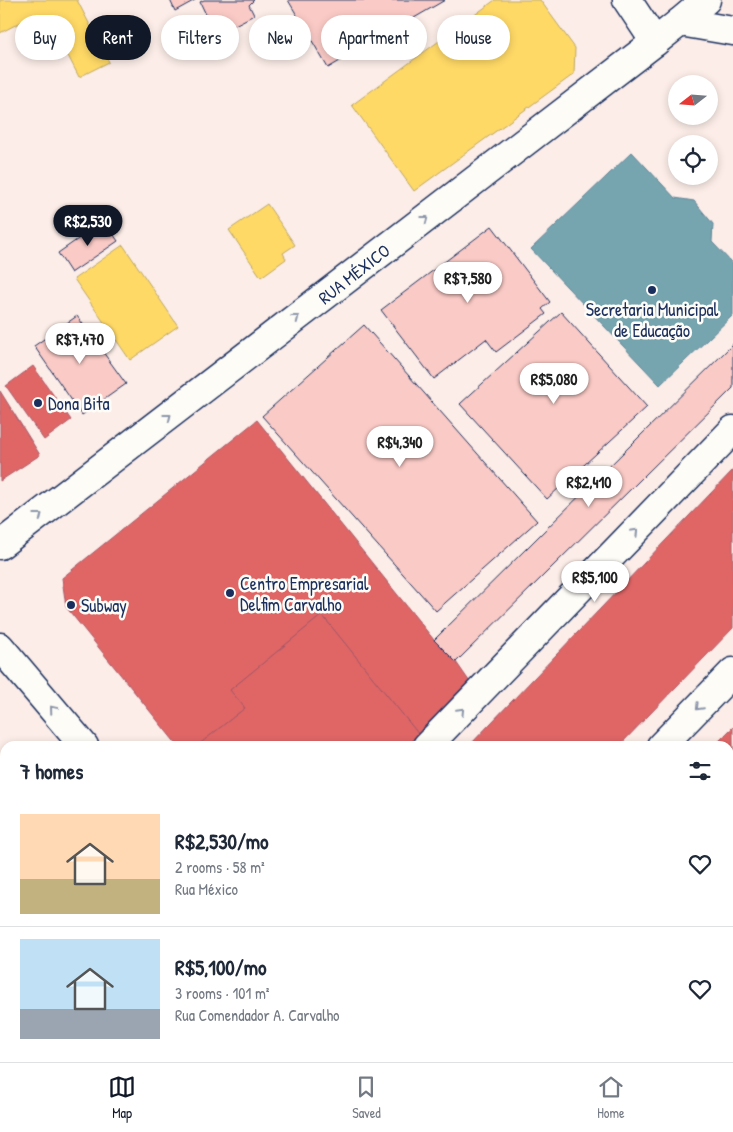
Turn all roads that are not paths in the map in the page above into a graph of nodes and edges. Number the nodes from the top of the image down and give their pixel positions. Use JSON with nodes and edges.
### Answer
{"nodes":[{"id":1,"x":627,"y":0,"type":"edge"},
{"id":2,"x":706,"y":0,"type":"edge"},
{"id":3,"x":680,"y":22,"type":"junction"},
{"id":4,"x":733,"y":31,"type":"edge"},
{"id":5,"x":655,"y":42,"type":"junction"},
{"id":6,"x":733,"y":430,"type":"edge"},
{"id":7,"x":0,"y":545,"type":"edge"},
{"id":8,"x":0,"y":647,"type":"edge"},
{"id":9,"x":733,"y":672,"type":"edge"},
{"id":10,"x":80,"y":741,"type":"edge"},
{"id":11,"x":432,"y":741,"type":"edge"},
{"id":12,"x":666,"y":741,"type":"edge"}],
"edges":[{"from":1,"to":5,"type":"main road"},
{"from":2,"to":3,"type":"main road","name":"RUA MÉXICO"},
{"from":3,"to":4,"type":"main road"},
{"from":3,"to":5,"type":"main road","name":"RUA MÉXICO"},
{"from":7,"to":5,"type":"main road","name":"RUA MÉXICO","one_way":true},
{"from":11,"to":6,"type":"main road","one_way":true},
{"from":10,"to":8,"type":"main road","one_way":true},
{"from":9,"to":12,"type":"main road","one_way":true}]}
